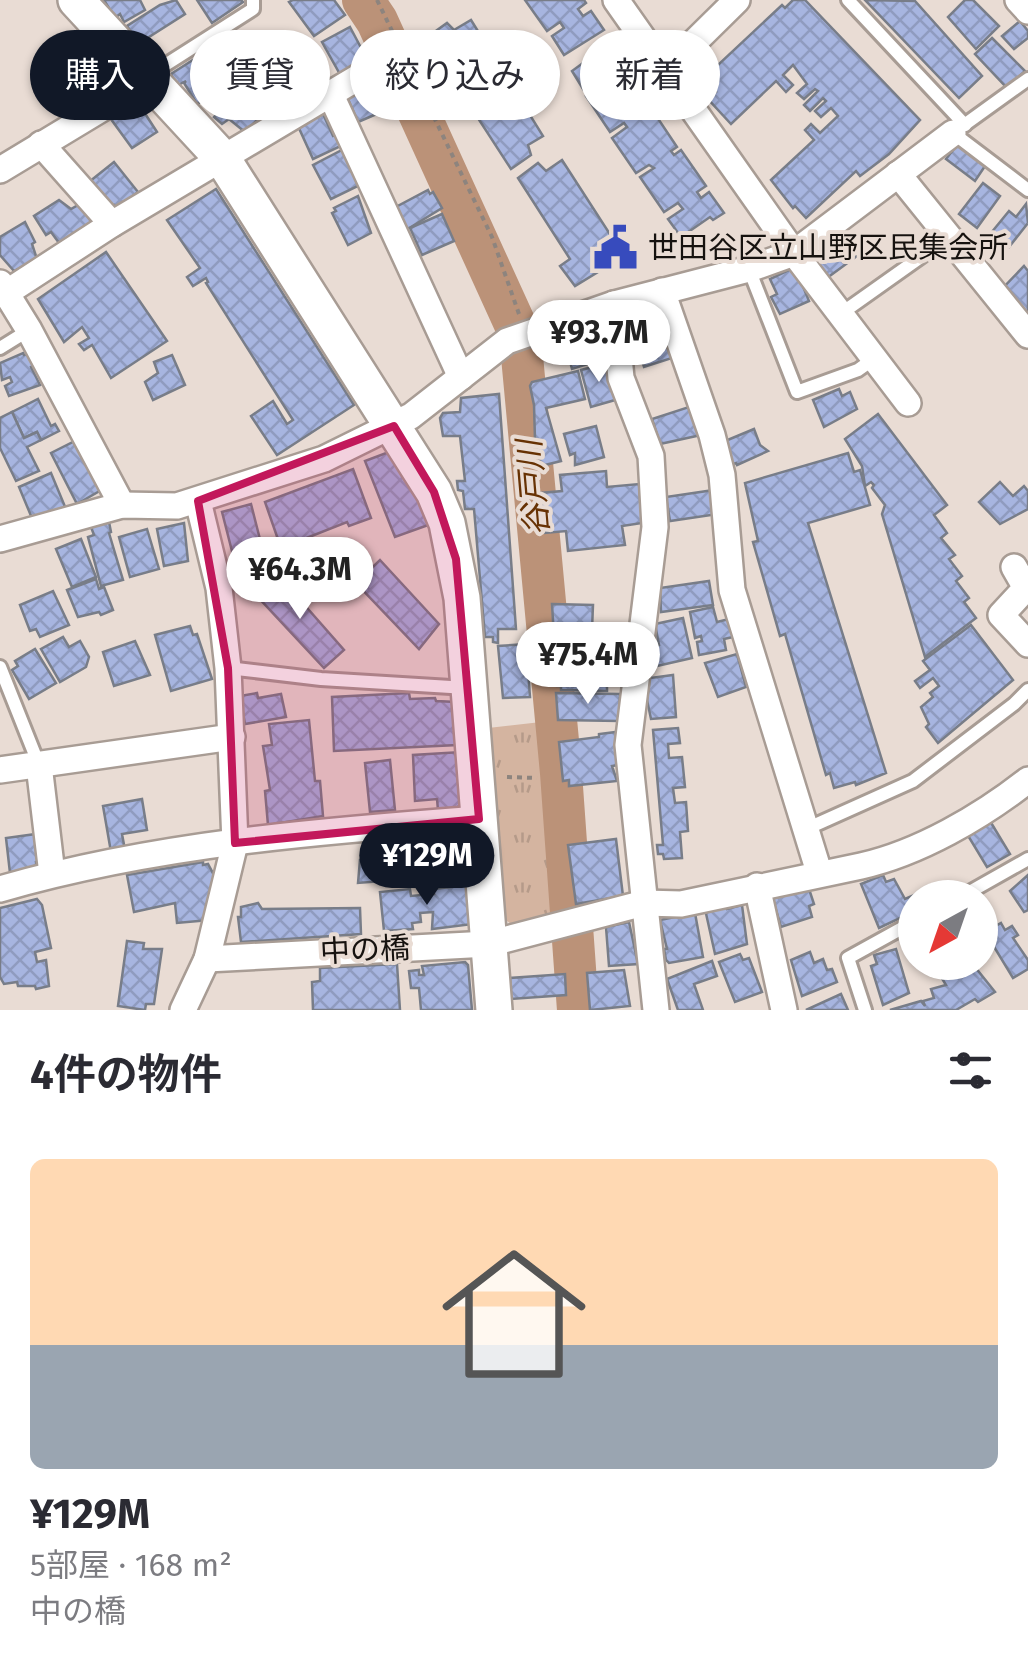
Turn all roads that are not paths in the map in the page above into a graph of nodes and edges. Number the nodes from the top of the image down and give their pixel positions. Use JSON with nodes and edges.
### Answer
{"nodes":[{"id":1,"x":76,"y":0,"type":"edge"},
{"id":2,"x":253,"y":0,"type":"edge"},
{"id":3,"x":616,"y":0,"type":"edge"},
{"id":4,"x":737,"y":0,"type":"edge"},
{"id":5,"x":848,"y":0,"type":"edge"},
{"id":6,"x":1018,"y":0,"type":"edge"},
{"id":7,"x":1028,"y":11,"type":"edge"},
{"id":8,"x":103,"y":30,"type":"edge"},
{"id":9,"x":636,"y":30,"type":"edge"},
{"id":10,"x":707,"y":30,"type":"edge"},
{"id":11,"x":170,"y":61,"type":"edge"},
{"id":12,"x":1028,"y":79,"type":"edge"},
{"id":13,"x":350,"y":81,"type":"edge"},
{"id":14,"x":330,"y":92,"type":"joint"},
{"id":15,"x":170,"y":102,"type":"edge"},
{"id":16,"x":82,"y":120,"type":"edge"},
{"id":17,"x":284,"y":120,"type":"edge"},
{"id":18,"x":698,"y":120,"type":"edge"},
{"id":19,"x":959,"y":129,"type":"junction"},
{"id":20,"x":41,"y":144,"type":"junction"},
{"id":21,"x":222,"y":158,"type":"junction"},
{"id":22,"x":0,"y":170,"type":"edge"},
{"id":23,"x":898,"y":174,"type":"junction"},
{"id":24,"x":1028,"y":190,"type":"edge"},
{"id":25,"x":112,"y":224,"type":"junction"},
{"id":26,"x":949,"y":238,"type":"junction"},
{"id":27,"x":794,"y":253,"type":"junction"},
{"id":28,"x":749,"y":269,"type":"junction"},
{"id":29,"x":3,"y":288,"type":"edge"},
{"id":30,"x":662,"y":291,"type":"junction"},
{"id":31,"x":614,"y":304,"type":"junction"},
{"id":32,"x":839,"y":315,"type":"junction"},
{"id":33,"x":29,"y":330,"type":"junction"},
{"id":34,"x":1028,"y":335,"type":"edge"},
{"id":35,"x":0,"y":348,"type":"edge"},
{"id":36,"x":872,"y":360,"type":"junction"},
{"id":37,"x":461,"y":377,"type":"junction"},
{"id":38,"x":908,"y":404,"type":"dead end"},
{"id":39,"x":394,"y":426,"type":"junction"},
{"id":40,"x":198,"y":501,"type":"junction"},
{"id":41,"x":122,"y":505,"type":"junction"},
{"id":42,"x":0,"y":539,"type":"edge"},
{"id":43,"x":1014,"y":567,"type":"dead end"},
{"id":44,"x":1028,"y":644,"type":"edge"},
{"id":45,"x":0,"y":667,"type":"edge"},
{"id":46,"x":228,"y":668,"type":"junction"},
{"id":47,"x":470,"y":688,"type":"junction"},
{"id":48,"x":1028,"y":690,"type":"edge"},
{"id":49,"x":232,"y":737,"type":"junction"},
{"id":50,"x":39,"y":765,"type":"junction"},
{"id":51,"x":0,"y":770,"type":"edge"},
{"id":52,"x":1028,"y":780,"type":"edge"},
{"id":53,"x":479,"y":820,"type":"junction"},
{"id":54,"x":806,"y":829,"type":"junction"},
{"id":55,"x":235,"y":843,"type":"junction"},
{"id":56,"x":1028,"y":859,"type":"edge"},
{"id":57,"x":819,"y":872,"type":"junction"},
{"id":58,"x":52,"y":874,"type":"junction"},
{"id":59,"x":990,"y":880,"type":"edge"},
{"id":60,"x":757,"y":886,"type":"junction"},
{"id":61,"x":0,"y":889,"type":"edge"},
{"id":62,"x":644,"y":902,"type":"junction"},
{"id":63,"x":898,"y":931,"type":"edge"},
{"id":64,"x":488,"y":944,"type":"junction"},
{"id":65,"x":207,"y":959,"type":"junction"},
{"id":66,"x":184,"y":1010,"type":"edge"},
{"id":67,"x":494,"y":1010,"type":"edge"},
{"id":68,"x":656,"y":1010,"type":"edge"},
{"id":69,"x":784,"y":1010,"type":"edge"},
{"id":70,"x":864,"y":1010,"type":"edge"}],
"edges":[{"from":1,"to":8,"type":"street"},
{"from":2,"to":11,"type":"lane"},
{"from":3,"to":9,"type":"street"},
{"from":4,"to":10,"type":"street"},
{"from":5,"to":19,"type":"lane"},
{"from":6,"to":7,"type":"street"},
{"from":12,"to":19,"type":"lane"},
{"from":13,"to":14,"type":"street"},
{"from":14,"to":37,"type":"street"},
{"from":15,"to":21,"type":"street"},
{"from":16,"to":20,"type":"street"},
{"from":17,"to":21,"type":"street"},
{"from":18,"to":27,"type":"street"},
{"from":19,"to":23,"type":"street"},
{"from":19,"to":24,"type":"lane"},
{"from":20,"to":22,"type":"street"},
{"from":20,"to":25,"type":"street"},
{"from":21,"to":25,"type":"street"},
{"from":21,"to":39,"type":"street"},
{"from":23,"to":26,"type":"street"},
{"from":23,"to":27,"type":"street"},
{"from":25,"to":29,"type":"street"},
{"from":26,"to":32,"type":"lane"},
{"from":26,"to":34,"type":"street"},
{"from":27,"to":28,"type":"street"},
{"from":27,"to":32,"type":"street"},
{"from":28,"to":30,"type":"street"},
{"from":28,"to":36,"type":"lane"},
{"from":29,"to":33,"type":"street"},
{"from":30,"to":31,"type":"street"},
{"from":30,"to":54,"type":"street"},
{"from":31,"to":37,"type":"street"},
{"from":31,"to":62,"type":"street"},
{"from":32,"to":36,"type":"street"},
{"from":33,"to":35,"type":"lane"},
{"from":33,"to":41,"type":"street"},
{"from":36,"to":38,"type":"street"},
{"from":37,"to":39,"type":"street"},
{"from":39,"to":40,"type":"street"},
{"from":39,"to":47,"type":"street"},
{"from":40,"to":41,"type":"street"},
{"from":40,"to":46,"type":"street"},
{"from":41,"to":42,"type":"street"},
{"from":43,"to":44,"type":"street"},
{"from":45,"to":50,"type":"lane"},
{"from":46,"to":47,"type":"lane"},
{"from":46,"to":49,"type":"street"},
{"from":47,"to":53,"type":"street"},
{"from":48,"to":54,"type":"lane"},
{"from":49,"to":50,"type":"street"},
{"from":49,"to":55,"type":"street"},
{"from":50,"to":51,"type":"street"},
{"from":50,"to":58,"type":"street"},
{"from":52,"to":57,"type":"street","name":"中の橋"},
{"from":53,"to":55,"type":"street"},
{"from":53,"to":64,"type":"street"},
{"from":54,"to":57,"type":"street"},
{"from":55,"to":58,"type":"street"},
{"from":55,"to":65,"type":"street"},
{"from":56,"to":59,"type":"lane"},
{"from":57,"to":60,"type":"street","name":"中の橋"},
{"from":58,"to":61,"type":"street"},
{"from":60,"to":62,"type":"street","name":"中の橋"},
{"from":60,"to":69,"type":"street"},
{"from":62,"to":64,"type":"street","name":"中の橋"},
{"from":62,"to":68,"type":"street"},
{"from":63,"to":70,"type":"lane"},
{"from":64,"to":65,"type":"street","name":"中の橋"},
{"from":64,"to":67,"type":"street"},
{"from":65,"to":66,"type":"street"}]}
